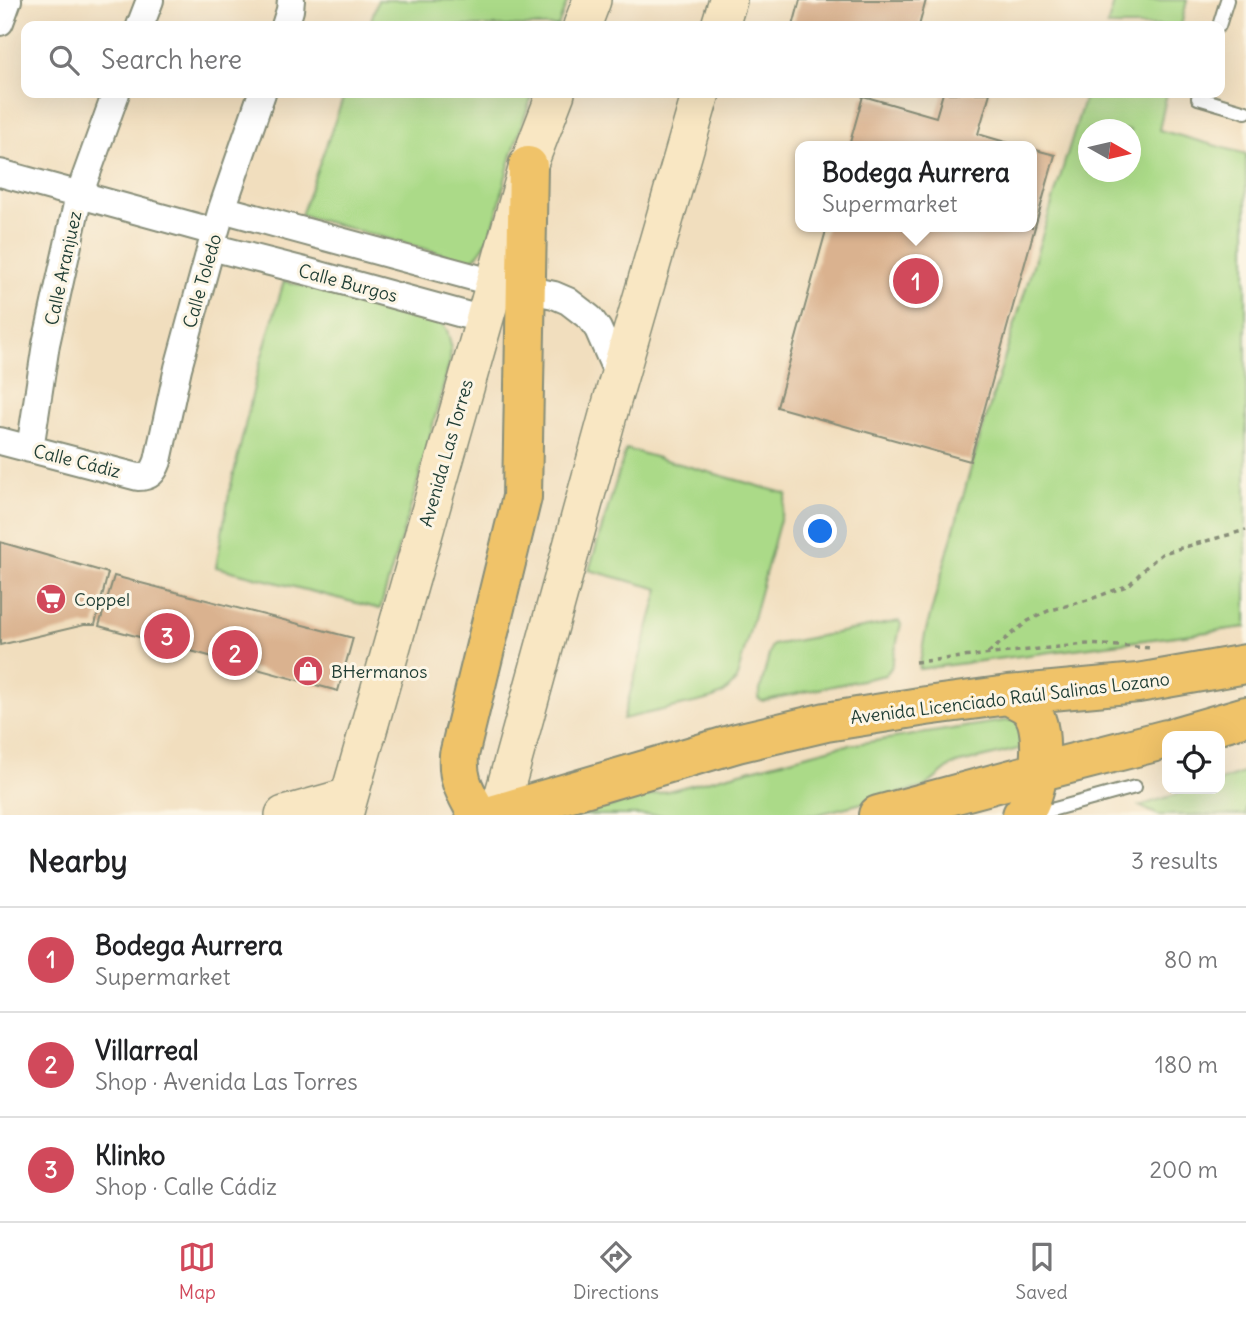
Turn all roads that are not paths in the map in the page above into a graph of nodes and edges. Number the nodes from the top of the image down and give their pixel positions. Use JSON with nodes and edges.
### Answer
{"nodes":[{"id":1,"x":8,"y":0,"type":"edge"},
{"id":2,"x":150,"y":0,"type":"edge"},
{"id":3,"x":291,"y":0,"type":"edge"},
{"id":4,"x":592,"y":0,"type":"edge"},
{"id":5,"x":728,"y":0,"type":"edge"},
{"id":6,"x":1227,"y":0,"type":"edge"},
{"id":7,"x":142,"y":21,"type":"edge"},
{"id":8,"x":287,"y":21,"type":"edge"},
{"id":9,"x":584,"y":21,"type":"edge"},
{"id":10,"x":722,"y":21,"type":"edge"},
{"id":11,"x":1221,"y":21,"type":"edge"},
{"id":12,"x":0,"y":22,"type":"edge"},
{"id":13,"x":114,"y":98,"type":"edge"},
{"id":14,"x":260,"y":98,"type":"edge"},
{"id":15,"x":554,"y":98,"type":"edge"},
{"id":16,"x":700,"y":98,"type":"edge"},
{"id":17,"x":1198,"y":98,"type":"edge"},
{"id":18,"x":1246,"y":113,"type":"edge"},
{"id":19,"x":528,"y":166,"type":"joint"},
{"id":20,"x":0,"y":173,"type":"edge"},
{"id":21,"x":79,"y":194,"type":"junction"},
{"id":22,"x":216,"y":229,"type":"junction"},
{"id":23,"x":510,"y":286,"type":"junction"},
{"id":24,"x":484,"y":320,"type":"junction"},
{"id":25,"x":619,"y":377,"type":"junction"},
{"id":26,"x":0,"y":441,"type":"edge"},
{"id":27,"x":30,"y":449,"type":"junction"},
{"id":28,"x":154,"y":472,"type":"joint"},
{"id":29,"x":1246,"y":664,"type":"edge"},
{"id":30,"x":1008,"y":695,"type":"junction"},
{"id":31,"x":1246,"y":716,"type":"edge"},
{"id":32,"x":1194,"y":731,"type":"edge"},
{"id":33,"x":1162,"y":740,"type":"edge"},
{"id":34,"x":1038,"y":772,"type":"junction"},
{"id":35,"x":1135,"y":787,"type":"dead end"},
{"id":36,"x":346,"y":806,"type":"edge"},
{"id":37,"x":490,"y":807,"type":"edge"},
{"id":38,"x":284,"y":815,"type":"edge"},
{"id":39,"x":878,"y":815,"type":"edge"},
{"id":40,"x":1022,"y":815,"type":"edge"},
{"id":41,"x":1032,"y":815,"type":"edge"}],
"edges":[{"from":1,"to":12,"type":"street"},
{"from":2,"to":7,"type":"street"},
{"from":3,"to":8,"type":"street"},
{"from":4,"to":9,"type":"main road"},
{"from":5,"to":10,"type":"main road"},
{"from":6,"to":11,"type":"lane"},
{"from":13,"to":21,"type":"street","name":"Calle Aranjuez"},
{"from":14,"to":22,"type":"street","name":"Calle Toledo"},
{"from":15,"to":19,"type":"main road"},
{"from":16,"to":25,"type":"main road"},
{"from":17,"to":18,"type":"lane"},
{"from":19,"to":23,"type":"main road"},
{"from":20,"to":21,"type":"street","name":"Calle Burgos"},
{"from":21,"to":22,"type":"street","name":"Calle Burgos"},
{"from":21,"to":27,"type":"street","name":"Calle Aranjuez"},
{"from":22,"to":23,"type":"street","name":"Calle Burgos"},
{"from":22,"to":24,"type":"street","name":"Calle Burgos"},
{"from":22,"to":28,"type":"street","name":"Calle Toledo"},
{"from":23,"to":24,"type":"main road","name":"Avenida Las Torres"},
{"from":23,"to":25,"type":"street","name":"Calle Burgos"},
{"from":23,"to":37,"type":"main road"},
{"from":24,"to":36,"type":"main road","name":"Avenida Las Torres"},
{"from":25,"to":37,"type":"main road"},
{"from":26,"to":27,"type":"street","name":"Calle Cádiz"},
{"from":27,"to":28,"type":"street","name":"Calle Cádiz"},
{"from":29,"to":30,"type":"main road","name":"Avenida Licenciado Raúl Salinas Lozano"},
{"from":30,"to":34,"type":"main road"},
{"from":30,"to":37,"type":"main road","name":"Avenida Licenciado Raúl Salinas Lozano"},
{"from":31,"to":32,"type":"main road"},
{"from":33,"to":34,"type":"main road"},
{"from":34,"to":39,"type":"main road"},
{"from":34,"to":40,"type":"main road"},
{"from":35,"to":41,"type":"lane"},
{"from":36,"to":38,"type":"main road"}]}
